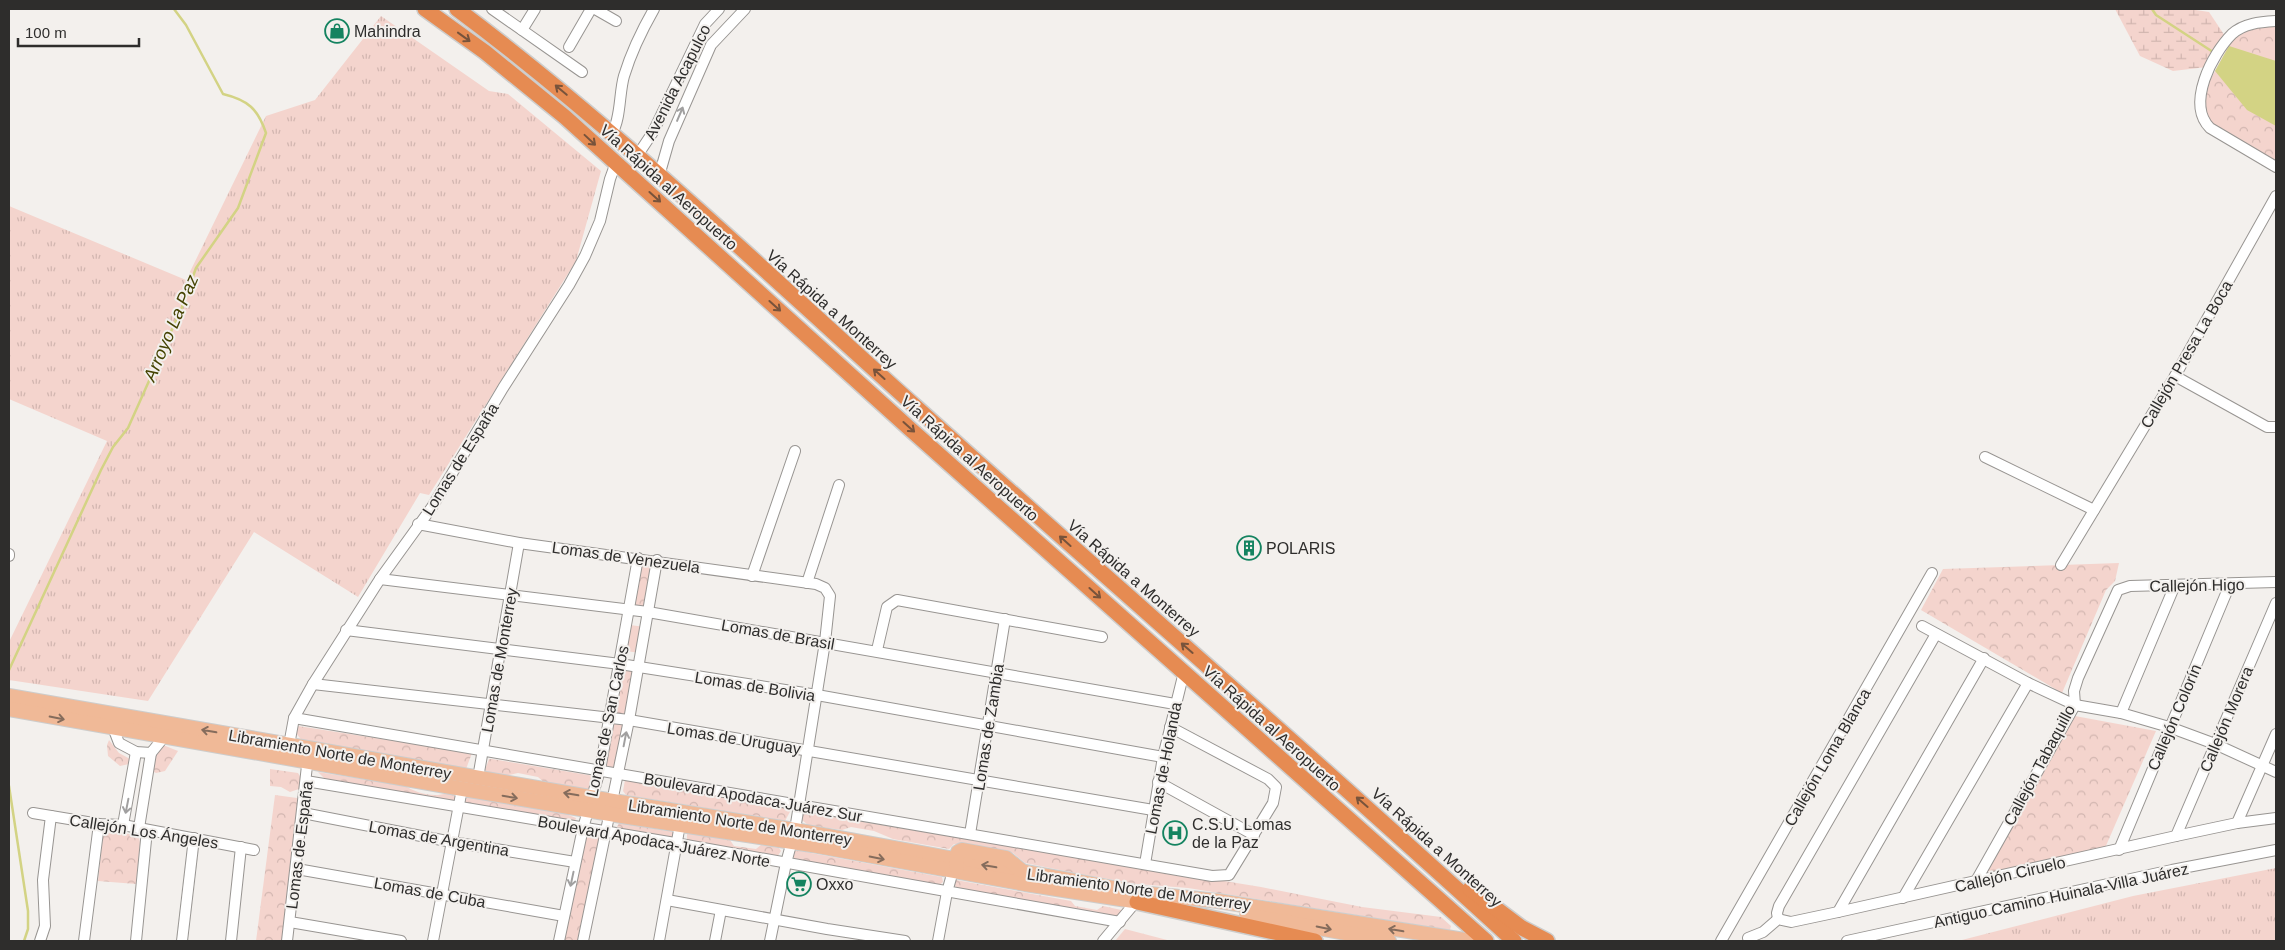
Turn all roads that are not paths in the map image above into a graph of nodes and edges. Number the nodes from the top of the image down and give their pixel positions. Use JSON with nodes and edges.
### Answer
{"nodes":[{"id":1,"x":424,"y":9,"type":"edge"},
{"id":2,"x":457,"y":9,"type":"edge"},
{"id":3,"x":492,"y":9,"type":"edge"},
{"id":4,"x":535,"y":9,"type":"edge"},
{"id":5,"x":591,"y":9,"type":"edge"},
{"id":6,"x":595,"y":9,"type":"edge"},
{"id":7,"x":654,"y":9,"type":"edge"},
{"id":8,"x":719,"y":9,"type":"edge"},
{"id":9,"x":745,"y":9,"type":"edge"},
{"id":10,"x":616,"y":21,"type":"dead end"},
{"id":11,"x":2276,"y":21,"type":"edge"},
{"id":12,"x":522,"y":30,"type":"junction"},
{"id":13,"x":569,"y":46,"type":"dead end"},
{"id":14,"x":582,"y":72,"type":"dead end"},
{"id":15,"x":654,"y":132,"type":"junction"},
{"id":16,"x":612,"y":133,"type":"junction"},
{"id":17,"x":669,"y":141,"type":"junction"},
{"id":18,"x":637,"y":156,"type":"junction"},
{"id":19,"x":618,"y":166,"type":"junction"},
{"id":20,"x":2276,"y":167,"type":"edge"},
{"id":21,"x":658,"y":176,"type":"junction"},
{"id":22,"x":2276,"y":196,"type":"edge"},
{"id":23,"x":2175,"y":376,"type":"junction"},
{"id":24,"x":2276,"y":428,"type":"edge"},
{"id":25,"x":795,"y":451,"type":"dead end"},
{"id":26,"x":1985,"y":457,"type":"dead end"},
{"id":27,"x":839,"y":485,"type":"dead end"},
{"id":28,"x":2094,"y":510,"type":"junction"},
{"id":29,"x":418,"y":524,"type":"junction"},
{"id":30,"x":519,"y":543,"type":"junction"},
{"id":31,"x":638,"y":558,"type":"junction"},
{"id":32,"x":657,"y":560,"type":"junction"},
{"id":33,"x":2061,"y":565,"type":"dead end"},
{"id":34,"x":1932,"y":573,"type":"dead end"},
{"id":35,"x":752,"y":576,"type":"junction"},
{"id":36,"x":380,"y":578,"type":"junction"},
{"id":37,"x":2276,"y":582,"type":"edge"},
{"id":38,"x":807,"y":583,"type":"junction"},
{"id":39,"x":2230,"y":584,"type":"junction"},
{"id":40,"x":2174,"y":585,"type":"junction"},
{"id":41,"x":2118,"y":590,"type":"joint"},
{"id":42,"x":511,"y":595,"type":"junction"},
{"id":43,"x":2276,"y":603,"type":"edge"},
{"id":44,"x":630,"y":610,"type":"junction"},
{"id":45,"x":648,"y":612,"type":"junction"},
{"id":46,"x":1005,"y":619,"type":"junction"},
{"id":47,"x":1922,"y":626,"type":"dead end"},
{"id":48,"x":346,"y":630,"type":"junction"},
{"id":49,"x":1936,"y":634,"type":"junction"},
{"id":50,"x":1102,"y":637,"type":"dead end"},
{"id":51,"x":825,"y":642,"type":"junction"},
{"id":52,"x":501,"y":650,"type":"junction"},
{"id":53,"x":877,"y":650,"type":"junction"},
{"id":54,"x":1984,"y":658,"type":"junction"},
{"id":55,"x":620,"y":664,"type":"junction"},
{"id":56,"x":639,"y":667,"type":"junction"},
{"id":57,"x":996,"y":672,"type":"junction"},
{"id":58,"x":1184,"y":672,"type":"junction"},
{"id":59,"x":2028,"y":683,"type":"junction"},
{"id":60,"x":313,"y":684,"type":"junction"},
{"id":61,"x":9,"y":696,"type":"edge"},
{"id":62,"x":817,"y":696,"type":"junction"},
{"id":63,"x":491,"y":703,"type":"junction"},
{"id":64,"x":1175,"y":704,"type":"junction"},
{"id":65,"x":2075,"y":705,"type":"junction"},
{"id":66,"x":9,"y":709,"type":"edge"},
{"id":67,"x":2121,"y":713,"type":"junction"},
{"id":68,"x":125,"y":717,"type":"junction"},
{"id":69,"x":294,"y":718,"type":"junction"},
{"id":70,"x":610,"y":718,"type":"junction"},
{"id":71,"x":628,"y":720,"type":"junction"},
{"id":72,"x":156,"y":722,"type":"junction"},
{"id":73,"x":988,"y":727,"type":"junction"},
{"id":74,"x":1170,"y":727,"type":"junction"},
{"id":75,"x":2169,"y":727,"type":"junction"},
{"id":76,"x":115,"y":728,"type":"junction"},
{"id":77,"x":2276,"y":734,"type":"edge"},
{"id":78,"x":164,"y":737,"type":"junction"},
{"id":79,"x":2215,"y":744,"type":"junction"},
{"id":80,"x":289,"y":745,"type":"junction"},
{"id":81,"x":482,"y":750,"type":"junction"},
{"id":82,"x":808,"y":750,"type":"junction"},
{"id":83,"x":136,"y":752,"type":"junction"},
{"id":84,"x":151,"y":753,"type":"junction"},
{"id":85,"x":308,"y":754,"type":"junction"},
{"id":86,"x":1163,"y":757,"type":"junction"},
{"id":87,"x":2263,"y":766,"type":"junction"},
{"id":88,"x":600,"y":770,"type":"junction"},
{"id":89,"x":133,"y":772,"type":"junction"},
{"id":90,"x":2276,"y":772,"type":"edge"},
{"id":91,"x":618,"y":773,"type":"junction"},
{"id":92,"x":146,"y":774,"type":"junction"},
{"id":93,"x":478,"y":778,"type":"junction"},
{"id":94,"x":979,"y":780,"type":"junction"},
{"id":95,"x":306,"y":782,"type":"junction"},
{"id":96,"x":1158,"y":782,"type":"junction"},
{"id":97,"x":462,"y":789,"type":"junction"},
{"id":98,"x":589,"y":804,"type":"junction"},
{"id":99,"x":798,"y":804,"type":"junction"},
{"id":100,"x":459,"y":807,"type":"junction"},
{"id":101,"x":611,"y":808,"type":"junction"},
{"id":102,"x":1153,"y":810,"type":"junction"},
{"id":103,"x":33,"y":813,"type":"dead end"},
{"id":104,"x":303,"y":813,"type":"junction"},
{"id":105,"x":51,"y":816,"type":"junction"},
{"id":106,"x":681,"y":818,"type":"junction"},
{"id":107,"x":2276,"y":818,"type":"edge"},
{"id":108,"x":1382,"y":820,"type":"junction"},
{"id":109,"x":99,"y":824,"type":"junction"},
{"id":110,"x":2237,"y":824,"type":"junction"},
{"id":111,"x":123,"y":825,"type":"junction"},
{"id":112,"x":582,"y":828,"type":"junction"},
{"id":113,"x":143,"y":829,"type":"junction"},
{"id":114,"x":604,"y":832,"type":"junction"},
{"id":115,"x":970,"y":834,"type":"junction"},
{"id":116,"x":1254,"y":835,"type":"junction"},
{"id":117,"x":793,"y":836,"type":"junction"},
{"id":118,"x":2176,"y":836,"type":"junction"},
{"id":119,"x":194,"y":838,"type":"junction"},
{"id":120,"x":452,"y":842,"type":"junction"},
{"id":121,"x":675,"y":843,"type":"junction"},
{"id":122,"x":241,"y":847,"type":"junction"},
{"id":123,"x":254,"y":850,"type":"dead end"},
{"id":124,"x":2119,"y":850,"type":"junction"},
{"id":125,"x":2276,"y":850,"type":"edge"},
{"id":126,"x":575,"y":862,"type":"junction"},
{"id":127,"x":786,"y":863,"type":"junction"},
{"id":128,"x":1145,"y":864,"type":"junction"},
{"id":129,"x":297,"y":868,"type":"junction"},
{"id":130,"x":957,"y":868,"type":"junction"},
{"id":131,"x":1976,"y":881,"type":"junction"},
{"id":132,"x":947,"y":892,"type":"junction"},
{"id":133,"x":442,"y":893,"type":"junction"},
{"id":134,"x":1139,"y":897,"type":"junction"},
{"id":135,"x":1904,"y":898,"type":"junction"},
{"id":136,"x":667,"y":900,"type":"junction"},
{"id":137,"x":721,"y":910,"type":"junction"},
{"id":138,"x":1838,"y":912,"type":"junction"},
{"id":139,"x":564,"y":916,"type":"junction"},
{"id":140,"x":774,"y":920,"type":"junction"},
{"id":141,"x":1778,"y":920,"type":"junction"},
{"id":142,"x":290,"y":922,"type":"junction"},
{"id":143,"x":1120,"y":922,"type":"junction"},
{"id":144,"x":827,"y":929,"type":"junction"},
{"id":145,"x":1748,"y":938,"type":"dead end"},
{"id":146,"x":881,"y":939,"type":"edge"},
{"id":147,"x":1467,"y":940,"type":"edge"},
{"id":148,"x":40,"y":941,"type":"edge"},
{"id":149,"x":84,"y":941,"type":"edge"},
{"id":150,"x":136,"y":941,"type":"edge"},
{"id":151,"x":182,"y":941,"type":"edge"},
{"id":152,"x":231,"y":941,"type":"edge"},
{"id":153,"x":287,"y":941,"type":"edge"},
{"id":154,"x":401,"y":941,"type":"edge"},
{"id":155,"x":434,"y":941,"type":"edge"},
{"id":156,"x":559,"y":941,"type":"edge"},
{"id":157,"x":583,"y":941,"type":"edge"},
{"id":158,"x":660,"y":941,"type":"edge"},
{"id":159,"x":715,"y":941,"type":"edge"},
{"id":160,"x":770,"y":941,"type":"edge"},
{"id":161,"x":826,"y":941,"type":"edge"},
{"id":162,"x":905,"y":941,"type":"edge"},
{"id":163,"x":938,"y":941,"type":"edge"},
{"id":164,"x":1103,"y":941,"type":"edge"},
{"id":165,"x":1315,"y":941,"type":"edge"},
{"id":166,"x":1389,"y":941,"type":"edge"},
{"id":167,"x":1486,"y":941,"type":"edge"},
{"id":168,"x":1514,"y":941,"type":"edge"},
{"id":169,"x":1547,"y":941,"type":"edge"},
{"id":170,"x":1721,"y":941,"type":"edge"},
{"id":171,"x":1847,"y":941,"type":"edge"}],
"edges":[{"from":1,"to":19,"type":"highway","name":"Vía Rápida al Aeropuerto","one_way":true},
{"from":16,"to":2,"type":"highway","name":"Vía Rápida a Monterrey","one_way":true},
{"from":3,"to":12,"type":"street"},
{"from":4,"to":12,"type":"street"},
{"from":5,"to":13,"type":"street"},
{"from":6,"to":10,"type":"street"},
{"from":7,"to":16,"type":"street"},
{"from":8,"to":15,"type":"street","name":"Avenida Acapulco"},
{"from":17,"to":9,"type":"street","name":"Avenida Acapulco","one_way":true},
{"from":11,"to":20,"type":"street"},
{"from":12,"to":14,"type":"street"},
{"from":15,"to":17,"type":"street"},
{"from":15,"to":18,"type":"street","name":"Avenida Acapulco"},
{"from":16,"to":18,"type":"highway","name":"Vía Rápida a Monterrey"},
{"from":17,"to":21,"type":"street","name":"Avenida Acapulco"},
{"from":18,"to":21,"type":"highway","name":"Vía Rápida a Monterrey"},
{"from":19,"to":29,"type":"street","name":"Lomas de España"},
{"from":19,"to":58,"type":"highway","name":"Vía Rápida al Aeropuerto","one_way":true},
{"from":108,"to":21,"type":"highway","name":"Vía Rápida a Monterrey","one_way":true},
{"from":22,"to":23,"type":"street","name":"Callejón Presa La Boca"},
{"from":23,"to":24,"type":"street"},
{"from":23,"to":28,"type":"street","name":"Callejón Presa La Boca"},
{"from":25,"to":35,"type":"street"},
{"from":26,"to":28,"type":"street"},
{"from":27,"to":38,"type":"street"},
{"from":28,"to":33,"type":"street","name":"Callejón Presa La Boca"},
{"from":29,"to":30,"type":"street","name":"Lomas de Venezuela"},
{"from":29,"to":36,"type":"street","name":"Lomas de España"},
{"from":30,"to":31,"type":"street","name":"Lomas de Venezuela"},
{"from":30,"to":42,"type":"street","name":"Lomas de Monterrey"},
{"from":31,"to":32,"type":"street","name":"Lomas de Venezuela"},
{"from":31,"to":44,"type":"street","name":"Lomas de San Carlos"},
{"from":32,"to":35,"type":"street","name":"Lomas de Venezuela"},
{"from":32,"to":45,"type":"street","name":"Lomas de San Carlos"},
{"from":34,"to":170,"type":"street","name":"Callejón Loma Blanca"},
{"from":35,"to":38,"type":"street","name":"Lomas de Venezuela"},
{"from":36,"to":42,"type":"street","name":"Lomas de Brasil"},
{"from":36,"to":48,"type":"street","name":"Lomas de España"},
{"from":37,"to":39,"type":"street","name":"Callejón Higo"},
{"from":38,"to":51,"type":"street","name":"Lomas de Venezuela"},
{"from":39,"to":40,"type":"street","name":"Callejón Higo"},
{"from":39,"to":75,"type":"street","name":"Callejón Colorín"},
{"from":40,"to":41,"type":"street","name":"Callejón Higo"},
{"from":40,"to":67,"type":"street"},
{"from":41,"to":65,"type":"street","name":"Callejón Tabaquillo"},
{"from":42,"to":44,"type":"street","name":"Lomas de Brasil"},
{"from":42,"to":52,"type":"street","name":"Lomas de Monterrey"},
{"from":43,"to":79,"type":"street","name":"Callejón Morera"},
{"from":44,"to":45,"type":"street","name":"Lomas de Brasil"},
{"from":44,"to":55,"type":"street","name":"Lomas de San Carlos"},
{"from":45,"to":51,"type":"street","name":"Lomas de Brasil"},
{"from":45,"to":56,"type":"street","name":"Lomas de San Carlos"},
{"from":46,"to":50,"type":"street"},
{"from":46,"to":53,"type":"street"},
{"from":46,"to":57,"type":"street","name":"Lomas de Zambia"},
{"from":47,"to":49,"type":"street"},
{"from":48,"to":52,"type":"street","name":"Lomas de Bolivia"},
{"from":48,"to":60,"type":"street","name":"Lomas de España"},
{"from":49,"to":54,"type":"street"},
{"from":49,"to":141,"type":"street"},
{"from":51,"to":53,"type":"street","name":"Lomas de Brasil"},
{"from":51,"to":62,"type":"street"},
{"from":52,"to":55,"type":"street","name":"Lomas de Bolivia"},
{"from":52,"to":63,"type":"street","name":"Lomas de Monterrey"},
{"from":53,"to":57,"type":"street","name":"Lomas de Brasil"},
{"from":54,"to":59,"type":"street"},
{"from":54,"to":138,"type":"street"},
{"from":55,"to":56,"type":"street","name":"Lomas de Bolivia"},
{"from":55,"to":70,"type":"street","name":"Lomas de San Carlos"},
{"from":56,"to":62,"type":"street","name":"Lomas de Bolivia"},
{"from":56,"to":71,"type":"street","name":"Lomas de San Carlos"},
{"from":57,"to":64,"type":"street","name":"Lomas de Brasil"},
{"from":57,"to":73,"type":"street","name":"Lomas de Zambia"},
{"from":58,"to":64,"type":"street","name":"Lomas de Holanda"},
{"from":58,"to":167,"type":"highway","name":"Vía Rápida al Aeropuerto"},
{"from":59,"to":65,"type":"street"},
{"from":59,"to":135,"type":"street"},
{"from":60,"to":63,"type":"street","name":"Lomas de Uruguay"},
{"from":60,"to":69,"type":"street","name":"Lomas de España"},
{"from":61,"to":68,"type":"main road","name":"Libramiento Norte de Monterrey"},
{"from":62,"to":73,"type":"street","name":"Lomas de Bolivia"},
{"from":62,"to":82,"type":"street"},
{"from":63,"to":70,"type":"street","name":"Lomas de Uruguay"},
{"from":63,"to":81,"type":"street","name":"Lomas de Monterrey"},
{"from":64,"to":74,"type":"street","name":"Lomas de Holanda"},
{"from":65,"to":67,"type":"street"},
{"from":65,"to":131,"type":"street","name":"Callejón Tabaquillo"},
{"from":66,"to":76,"type":"main road","one_way":true},
{"from":67,"to":75,"type":"street"},
{"from":68,"to":72,"type":"main road","name":"Libramiento Norte de Monterrey"},
{"from":68,"to":76,"type":"street"},
{"from":69,"to":80,"type":"street","name":"Lomas de España"},
{"from":69,"to":81,"type":"street","name":"Boulevard Apodaca-Juárez Sur"},
{"from":70,"to":71,"type":"street","name":"Lomas de Uruguay"},
{"from":70,"to":88,"type":"street","name":"Lomas de San Carlos"},
{"from":71,"to":82,"type":"street","name":"Lomas de Uruguay"},
{"from":91,"to":71,"type":"street","name":"Lomas de San Carlos","one_way":true},
{"from":72,"to":78,"type":"street"},
{"from":80,"to":72,"type":"main road","name":"Libramiento Norte de Monterrey","one_way":true},
{"from":73,"to":86,"type":"street","name":"Lomas de Bolivia"},
{"from":73,"to":94,"type":"street","name":"Lomas de Zambia"},
{"from":74,"to":86,"type":"street","name":"Lomas de Holanda"},
{"from":74,"to":116,"type":"street"},
{"from":75,"to":79,"type":"street"},
{"from":75,"to":124,"type":"street","name":"Callejón Colorín"},
{"from":76,"to":78,"type":"main road"},
{"from":76,"to":83,"type":"street"},
{"from":77,"to":87,"type":"street"},
{"from":78,"to":84,"type":"street"},
{"from":78,"to":85,"type":"main road"},
{"from":79,"to":87,"type":"street"},
{"from":79,"to":118,"type":"street","name":"Callejón Morera"},
{"from":80,"to":85,"type":"main road","name":"Libramiento Norte de Monterrey"},
{"from":81,"to":88,"type":"street","name":"Boulevard Apodaca-Juárez Sur"},
{"from":81,"to":93,"type":"street","name":"Lomas de Monterrey"},
{"from":82,"to":94,"type":"street","name":"Lomas de Uruguay"},
{"from":82,"to":99,"type":"street"},
{"from":83,"to":84,"type":"street"},
{"from":83,"to":89,"type":"street"},
{"from":84,"to":92,"type":"street"},
{"from":85,"to":93,"type":"main road","name":"Libramiento Norte de Monterrey"},
{"from":85,"to":95,"type":"street","name":"Lomas de España"},
{"from":85,"to":97,"type":"main road"},
{"from":86,"to":96,"type":"street","name":"Lomas de Holanda"},
{"from":87,"to":90,"type":"street"},
{"from":87,"to":110,"type":"street"},
{"from":88,"to":91,"type":"street","name":"Boulevard Apodaca-Juárez Sur"},
{"from":88,"to":98,"type":"street","name":"Lomas de San Carlos"},
{"from":89,"to":92,"type":"street"},
{"from":89,"to":111,"type":"street","one_way":true},
{"from":91,"to":99,"type":"street","name":"Boulevard Apodaca-Juárez Sur"},
{"from":91,"to":101,"type":"street","name":"Lomas de San Carlos"},
{"from":92,"to":113,"type":"street"},
{"from":98,"to":93,"type":"main road","name":"Libramiento Norte de Monterrey","one_way":true},
{"from":94,"to":102,"type":"street","name":"Lomas de Uruguay"},
{"from":94,"to":115,"type":"street","name":"Lomas de Zambia"},
{"from":95,"to":100,"type":"street","name":"Boulevard Apodaca-Juárez Norte"},
{"from":95,"to":104,"type":"street","name":"Lomas de España"},
{"from":96,"to":102,"type":"street","name":"Lomas de Holanda"},
{"from":96,"to":116,"type":"street"},
{"from":97,"to":98,"type":"main road","one_way":true},
{"from":97,"to":100,"type":"street"},
{"from":98,"to":101,"type":"main road","name":"Libramiento Norte de Monterrey"},
{"from":98,"to":112,"type":"street","name":"Lomas de San Carlos"},
{"from":99,"to":115,"type":"street","name":"Boulevard Apodaca-Juárez Sur"},
{"from":99,"to":117,"type":"street"},
{"from":100,"to":112,"type":"street","name":"Boulevard Apodaca-Juárez Norte"},
{"from":100,"to":120,"type":"street"},
{"from":101,"to":106,"type":"main road","name":"Libramiento Norte de Monterrey"},
{"from":101,"to":114,"type":"street","name":"Lomas de San Carlos"},
{"from":102,"to":128,"type":"street","name":"Lomas de Holanda"},
{"from":103,"to":105,"type":"street","name":"Callejón Los Ángeles"},
{"from":104,"to":120,"type":"street","name":"Lomas de Argentina"},
{"from":104,"to":129,"type":"street","name":"Lomas de España"},
{"from":105,"to":109,"type":"street","name":"Callejón Los Ángeles"},
{"from":105,"to":148,"type":"street"},
{"from":106,"to":117,"type":"main road","name":"Libramiento Norte de Monterrey"},
{"from":106,"to":121,"type":"street"},
{"from":107,"to":110,"type":"street","name":"Callejón Ciruelo"},
{"from":108,"to":168,"type":"highway","name":"Vía Rápida a Monterrey"},
{"from":108,"to":169,"type":"highway"},
{"from":109,"to":111,"type":"street","name":"Callejón Los Ángeles"},
{"from":109,"to":149,"type":"street"},
{"from":110,"to":118,"type":"street","name":"Callejón Ciruelo"},
{"from":111,"to":113,"type":"street","name":"Callejón Los Ángeles"},
{"from":112,"to":114,"type":"street","name":"Boulevard Apodaca-Juárez Norte"},
{"from":112,"to":126,"type":"street","name":"Lomas de San Carlos"},
{"from":113,"to":119,"type":"street","name":"Callejón Los Ángeles"},
{"from":113,"to":150,"type":"street"},
{"from":114,"to":121,"type":"street","name":"Boulevard Apodaca-Juárez Norte"},
{"from":114,"to":157,"type":"street","name":"Lomas de San Carlos"},
{"from":115,"to":128,"type":"street","name":"Boulevard Apodaca-Juárez Sur"},
{"from":116,"to":128,"type":"street","name":"Boulevard Apodaca-Juárez Sur"},
{"from":117,"to":127,"type":"street"},
{"from":117,"to":130,"type":"main road","name":"Libramiento Norte de Monterrey"},
{"from":118,"to":124,"type":"street","name":"Callejón Ciruelo"},
{"from":119,"to":122,"type":"street","name":"Callejón Los Ángeles"},
{"from":119,"to":151,"type":"street"},
{"from":120,"to":126,"type":"street","name":"Lomas de Argentina"},
{"from":120,"to":133,"type":"street"},
{"from":121,"to":127,"type":"street","name":"Boulevard Apodaca-Juárez Norte"},
{"from":121,"to":136,"type":"street"},
{"from":122,"to":123,"type":"street","name":"Callejón Los Ángeles"},
{"from":122,"to":152,"type":"street"},
{"from":124,"to":131,"type":"street","name":"Callejón Ciruelo"},
{"from":125,"to":171,"type":"street","name":"Antiguo Camino Huinala-Villa Juárez"},
{"from":126,"to":139,"type":"street","name":"Lomas de San Carlos","one_way":true},
{"from":127,"to":132,"type":"street","name":"Boulevard Apodaca-Juárez Norte"},
{"from":127,"to":140,"type":"street"},
{"from":129,"to":133,"type":"street","name":"Lomas de Cuba"},
{"from":129,"to":142,"type":"street","name":"Lomas de España"},
{"from":130,"to":132,"type":"street"},
{"from":130,"to":134,"type":"main road"},
{"from":134,"to":130,"type":"main road","name":"Libramiento Norte de Monterrey","one_way":true},
{"from":131,"to":135,"type":"street","name":"Callejón Ciruelo"},
{"from":132,"to":143,"type":"street","name":"Boulevard Apodaca-Juárez Norte"},
{"from":132,"to":163,"type":"street"},
{"from":133,"to":139,"type":"street","name":"Lomas de Cuba"},
{"from":133,"to":155,"type":"street"},
{"from":134,"to":143,"type":"street"},
{"from":147,"to":134,"type":"main road","name":"Libramiento Norte de Monterrey","one_way":true},
{"from":134,"to":165,"type":"highway"},
{"from":134,"to":166,"type":"main road","one_way":true},
{"from":135,"to":138,"type":"street","name":"Callejón Ciruelo"},
{"from":136,"to":137,"type":"street"},
{"from":136,"to":158,"type":"street"},
{"from":137,"to":140,"type":"street"},
{"from":137,"to":159,"type":"street"},
{"from":138,"to":141,"type":"street","name":"Callejón Ciruelo"},
{"from":139,"to":156,"type":"street","name":"Lomas de San Carlos"},
{"from":140,"to":144,"type":"street"},
{"from":140,"to":160,"type":"street"},
{"from":141,"to":145,"type":"street"},
{"from":142,"to":153,"type":"street","name":"Lomas de España"},
{"from":142,"to":154,"type":"street"},
{"from":143,"to":164,"type":"street"},
{"from":144,"to":146,"type":"street"},
{"from":144,"to":161,"type":"street"},
{"from":146,"to":162,"type":"street"}]}
